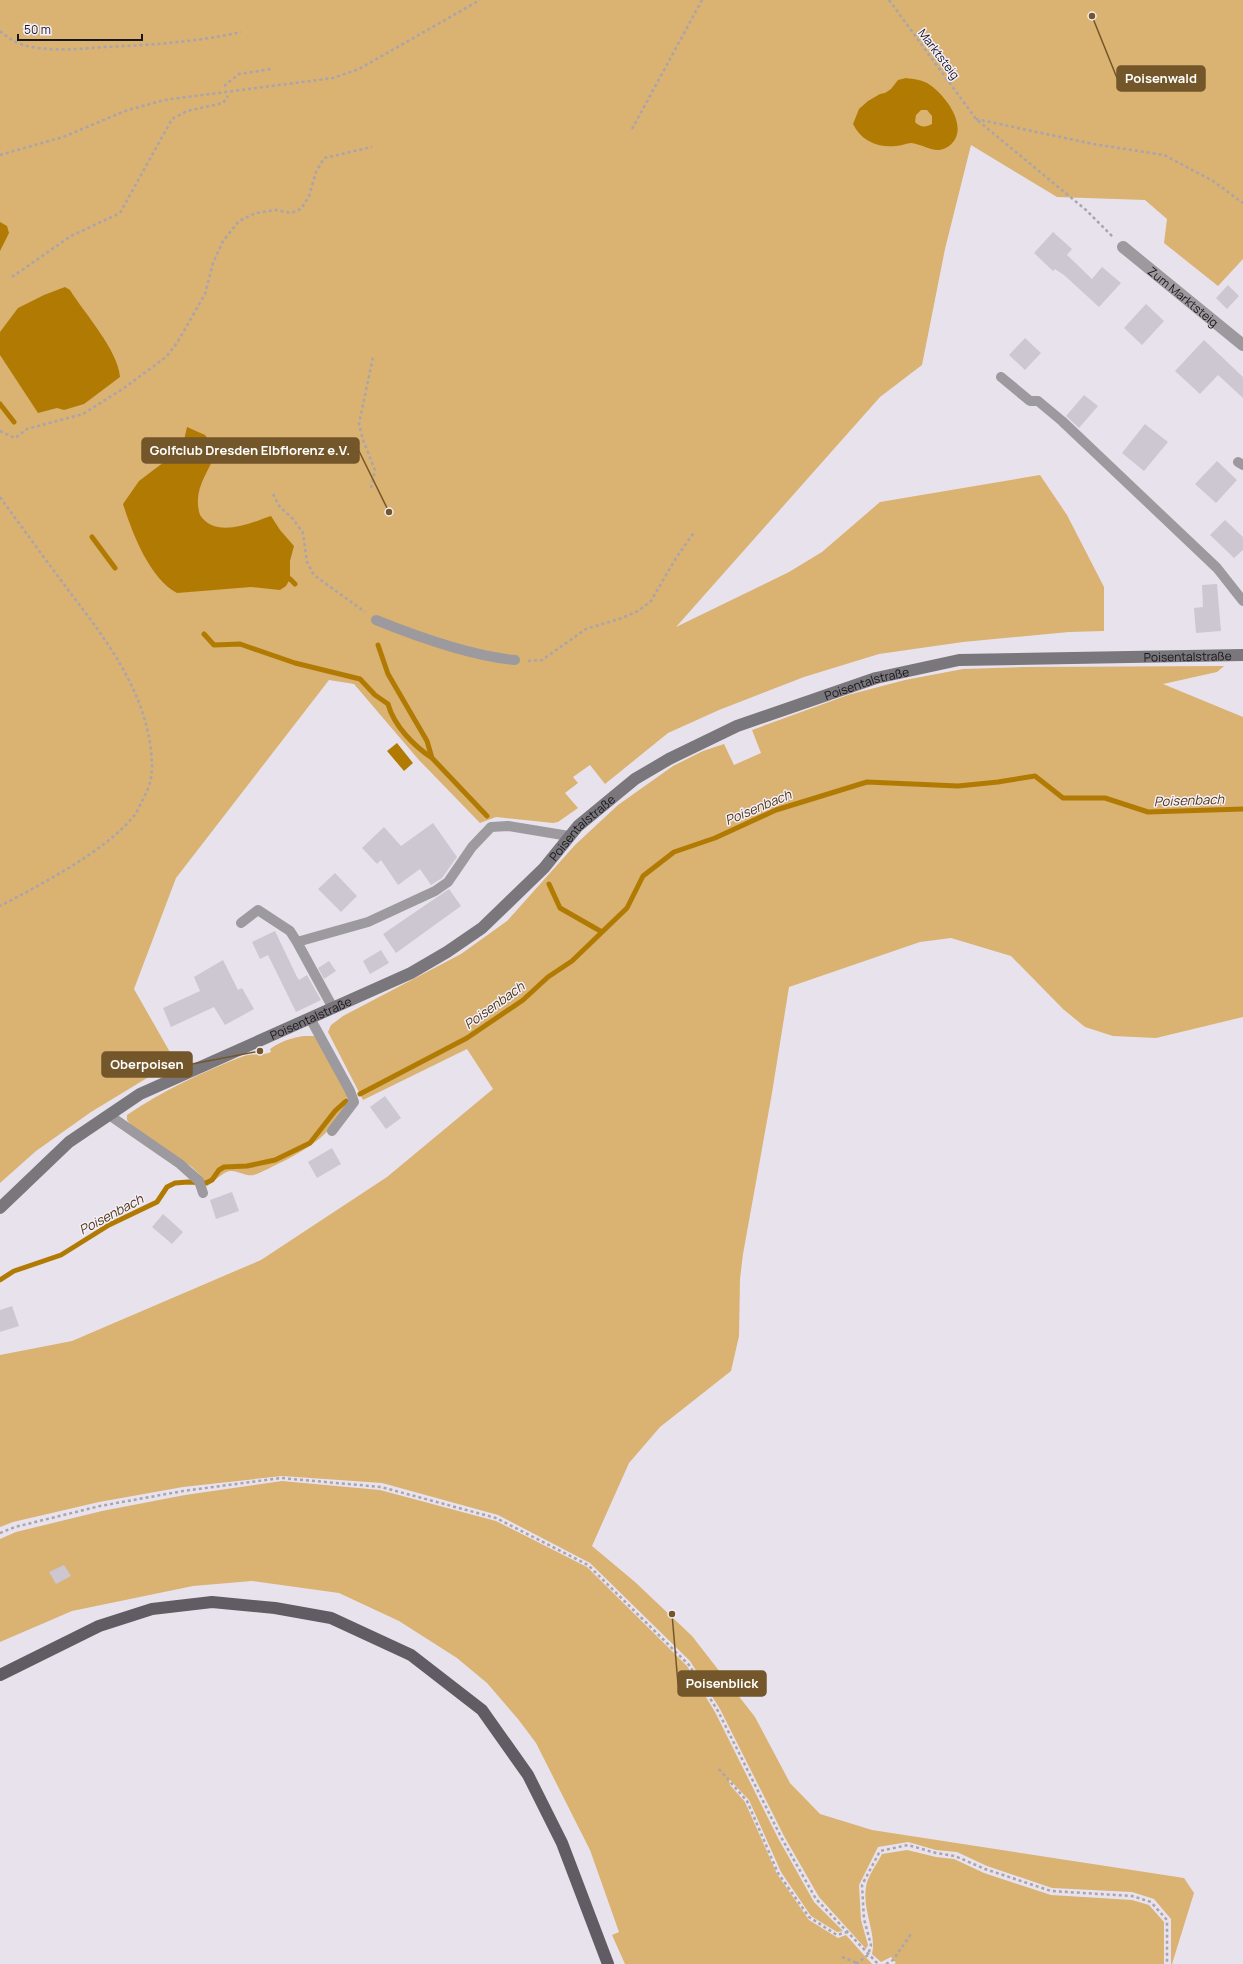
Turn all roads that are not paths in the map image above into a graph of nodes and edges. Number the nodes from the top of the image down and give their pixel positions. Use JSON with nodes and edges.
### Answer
{"nodes":[{"id":1,"x":1123,"y":247,"type":"road end"},
{"id":2,"x":1243,"y":345,"type":"edge"},
{"id":3,"x":1001,"y":377,"type":"dead end"},
{"id":4,"x":1243,"y":601,"type":"edge"},
{"id":5,"x":376,"y":620,"type":"road end"},
{"id":6,"x":1243,"y":655,"type":"edge"},
{"id":7,"x":515,"y":660,"type":"road end"},
{"id":8,"x":569,"y":836,"type":"junction"},
{"id":9,"x":241,"y":923,"type":"dead end"},
{"id":10,"x":297,"y":942,"type":"junction"},
{"id":11,"x":333,"y":1008,"type":"junction"},
{"id":12,"x":310,"y":1018,"type":"junction"},
{"id":13,"x":109,"y":1115,"type":"junction"},
{"id":14,"x":332,"y":1131,"type":"dead end"},
{"id":15,"x":203,"y":1193,"type":"dead end"},
{"id":16,"x":0,"y":1208,"type":"edge"},
{"id":17,"x":0,"y":1676,"type":"edge"},
{"id":18,"x":608,"y":1964,"type":"edge"}],
"edges":[{"from":1,"to":2,"type":"street","name":"Zum Marktsteig"},
{"from":3,"to":4,"type":"lane"},
{"from":5,"to":7,"type":"lane"},
{"from":6,"to":8,"type":"main road","name":"Poisentalstraße"},
{"from":8,"to":10,"type":"lane"},
{"from":8,"to":11,"type":"main road","name":"Poisentalstraße"},
{"from":9,"to":10,"type":"lane"},
{"from":10,"to":11,"type":"lane"},
{"from":11,"to":12,"type":"main road","name":"Poisentalstraße"},
{"from":12,"to":13,"type":"main road","name":"Poisentalstraße"},
{"from":12,"to":14,"type":"lane"},
{"from":13,"to":15,"type":"lane"},
{"from":13,"to":16,"type":"main road","name":"Poisentalstraße"},
{"from":17,"to":18,"type":"main road"}]}
